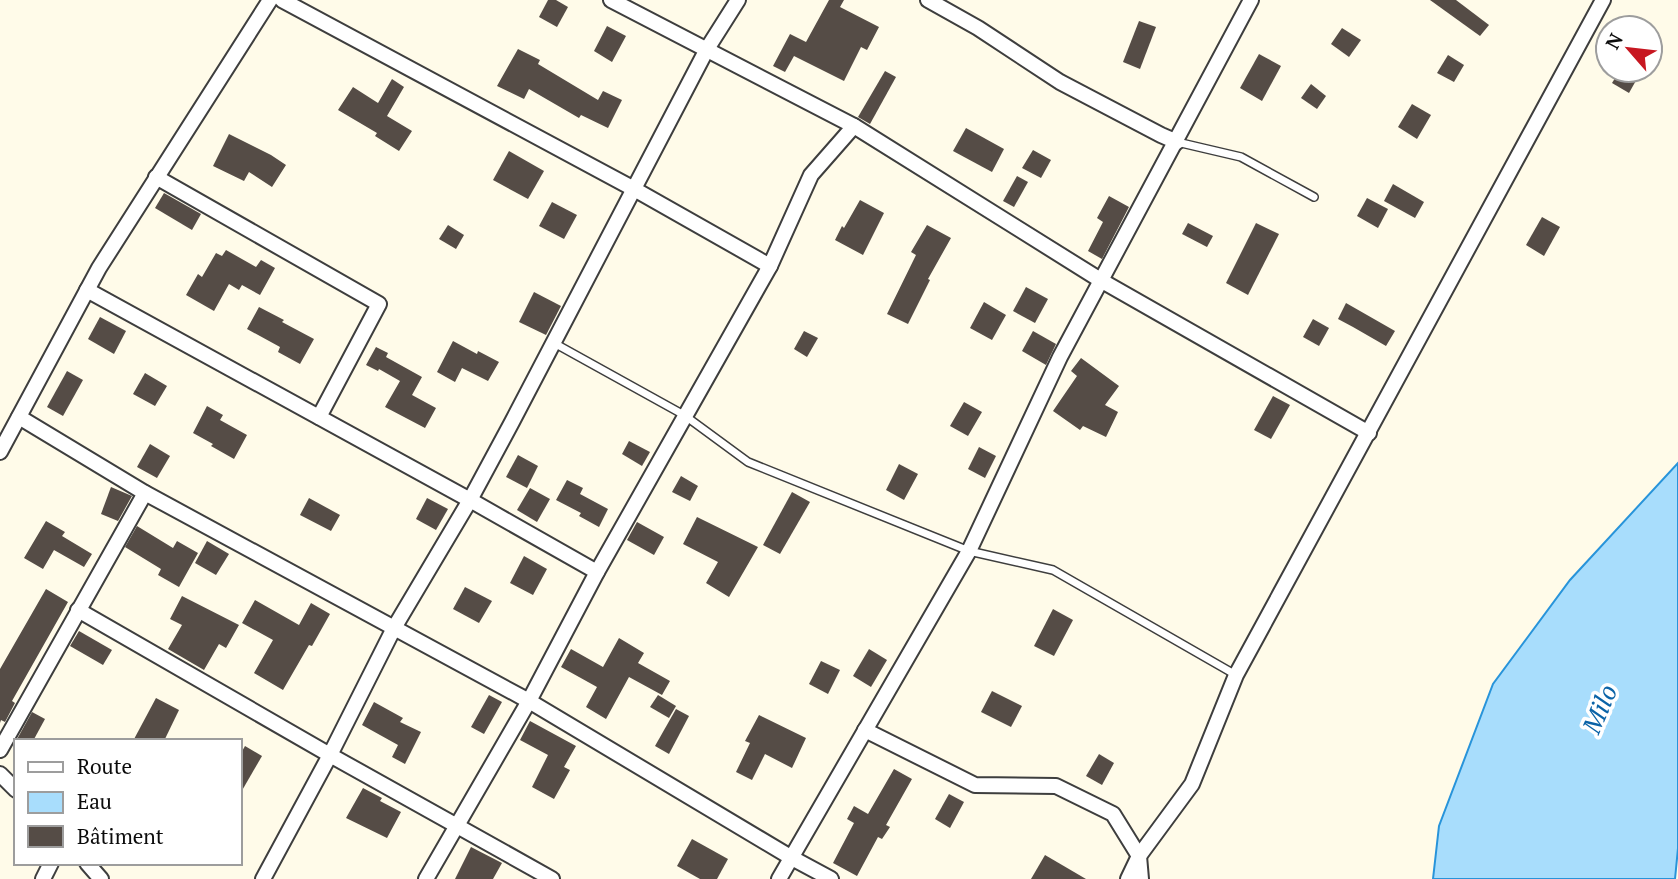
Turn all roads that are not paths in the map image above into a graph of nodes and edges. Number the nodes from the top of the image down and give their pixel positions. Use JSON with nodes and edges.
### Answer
{"nodes":[{"id":1,"x":270,"y":0,"type":"edge"},
{"id":2,"x":282,"y":0,"type":"edge"},
{"id":3,"x":611,"y":0,"type":"edge"},
{"id":4,"x":738,"y":0,"type":"edge"},
{"id":5,"x":928,"y":0,"type":"edge"},
{"id":6,"x":1251,"y":0,"type":"edge"},
{"id":7,"x":1603,"y":0,"type":"edge"},
{"id":8,"x":707,"y":50,"type":"junction"},
{"id":9,"x":854,"y":126,"type":"junction"},
{"id":10,"x":1177,"y":142,"type":"junction"},
{"id":11,"x":156,"y":177,"type":"junction"},
{"id":12,"x":634,"y":189,"type":"junction"},
{"id":13,"x":1314,"y":197,"type":"dead end"},
{"id":14,"x":770,"y":265,"type":"junction"},
{"id":15,"x":1102,"y":281,"type":"junction"},
{"id":16,"x":87,"y":290,"type":"junction"},
{"id":17,"x":554,"y":343,"type":"junction"},
{"id":18,"x":684,"y":415,"type":"junction"},
{"id":19,"x":19,"y":417,"type":"junction"},
{"id":20,"x":319,"y":417,"type":"junction"},
{"id":21,"x":1369,"y":433,"type":"junction"},
{"id":22,"x":0,"y":452,"type":"edge"},
{"id":23,"x":145,"y":494,"type":"junction"},
{"id":24,"x":470,"y":500,"type":"junction"},
{"id":25,"x":969,"y":551,"type":"junction"},
{"id":26,"x":597,"y":572,"type":"junction"},
{"id":27,"x":78,"y":610,"type":"junction"},
{"id":28,"x":394,"y":628,"type":"junction"},
{"id":29,"x":1236,"y":675,"type":"junction"},
{"id":30,"x":529,"y":701,"type":"junction"},
{"id":31,"x":865,"y":730,"type":"junction"},
{"id":32,"x":0,"y":750,"type":"edge"},
{"id":33,"x":330,"y":755,"type":"junction"},
{"id":34,"x":0,"y":774,"type":"edge"},
{"id":35,"x":14,"y":788,"type":"edge"},
{"id":36,"x":457,"y":825,"type":"junction"},
{"id":37,"x":1139,"y":856,"type":"junction"},
{"id":38,"x":792,"y":858,"type":"junction"},
{"id":39,"x":89,"y":865,"type":"edge"},
{"id":40,"x":101,"y":879,"type":"edge"},
{"id":41,"x":263,"y":879,"type":"edge"},
{"id":42,"x":426,"y":879,"type":"edge"},
{"id":43,"x":552,"y":879,"type":"edge"},
{"id":44,"x":779,"y":879,"type":"edge"},
{"id":45,"x":831,"y":879,"type":"edge"},
{"id":46,"x":1128,"y":879,"type":"edge"},
{"id":47,"x":1141,"y":879,"type":"edge"}],
"edges":[{"from":1,"to":11,"type":"street"},
{"from":2,"to":12,"type":"street"},
{"from":3,"to":8,"type":"street"},
{"from":4,"to":8,"type":"street"},
{"from":5,"to":10,"type":"street"},
{"from":6,"to":10,"type":"street"},
{"from":7,"to":21,"type":"street"},
{"from":8,"to":9,"type":"street"},
{"from":8,"to":12,"type":"street"},
{"from":9,"to":14,"type":"street"},
{"from":9,"to":15,"type":"street"},
{"from":10,"to":13,"type":"lane"},
{"from":10,"to":15,"type":"street"},
{"from":11,"to":16,"type":"street"},
{"from":11,"to":20,"type":"street"},
{"from":12,"to":14,"type":"street"},
{"from":12,"to":17,"type":"street"},
{"from":14,"to":18,"type":"street"},
{"from":15,"to":21,"type":"street"},
{"from":15,"to":25,"type":"street"},
{"from":16,"to":19,"type":"street"},
{"from":16,"to":20,"type":"street"},
{"from":17,"to":18,"type":"lane"},
{"from":17,"to":24,"type":"street"},
{"from":18,"to":25,"type":"lane"},
{"from":18,"to":26,"type":"street"},
{"from":19,"to":22,"type":"street"},
{"from":19,"to":23,"type":"street"},
{"from":20,"to":24,"type":"street"},
{"from":21,"to":29,"type":"street"},
{"from":23,"to":27,"type":"street"},
{"from":23,"to":28,"type":"street"},
{"from":24,"to":26,"type":"street"},
{"from":24,"to":28,"type":"street"},
{"from":25,"to":29,"type":"lane"},
{"from":25,"to":31,"type":"street"},
{"from":26,"to":30,"type":"street"},
{"from":27,"to":32,"type":"street"},
{"from":27,"to":33,"type":"street"},
{"from":28,"to":30,"type":"street"},
{"from":28,"to":33,"type":"street"},
{"from":29,"to":37,"type":"street"},
{"from":30,"to":36,"type":"street"},
{"from":30,"to":38,"type":"street"},
{"from":31,"to":37,"type":"street"},
{"from":31,"to":38,"type":"street"},
{"from":33,"to":36,"type":"street"},
{"from":33,"to":41,"type":"street"},
{"from":34,"to":35,"type":"street"},
{"from":36,"to":42,"type":"street"},
{"from":36,"to":43,"type":"street"},
{"from":37,"to":46,"type":"street"},
{"from":37,"to":47,"type":"street"},
{"from":38,"to":44,"type":"street"},
{"from":38,"to":45,"type":"street"},
{"from":39,"to":40,"type":"street"}]}
